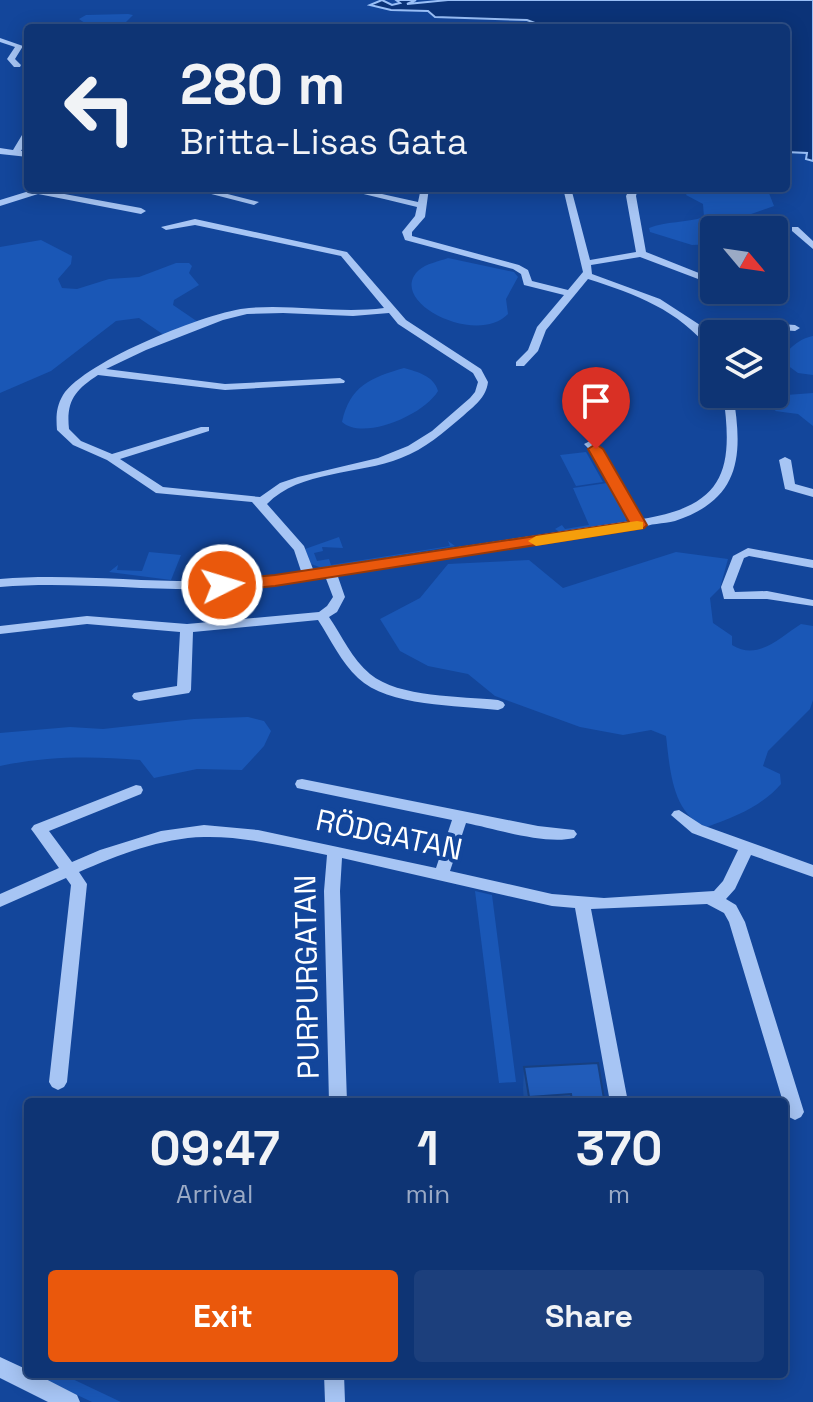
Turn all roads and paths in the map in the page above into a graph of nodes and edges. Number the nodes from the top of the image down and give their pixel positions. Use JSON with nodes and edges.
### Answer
{"nodes":[{"id":1,"x":0,"y":40,"type":"edge"},
{"id":2,"x":17,"y":65,"type":"dead end"},
{"id":3,"x":24,"y":139,"type":"edge"},
{"id":4,"x":0,"y":151,"type":"edge"},
{"id":5,"x":16,"y":152,"type":"junction"},
{"id":6,"x":24,"y":153,"type":"edge"},
{"id":7,"x":37,"y":192,"type":"edge"},
{"id":8,"x":53,"y":192,"type":"edge"},
{"id":9,"x":210,"y":192,"type":"edge"},
{"id":10,"x":361,"y":192,"type":"edge"},
{"id":11,"x":425,"y":192,"type":"edge"},
{"id":12,"x":568,"y":192,"type":"edge"},
{"id":13,"x":632,"y":192,"type":"edge"},
{"id":14,"x":254,"y":202,"type":"dead end"},
{"id":15,"x":0,"y":203,"type":"edge"},
{"id":16,"x":423,"y":206,"type":"junction"},
{"id":17,"x":141,"y":211,"type":"dead end"},
{"id":18,"x":166,"y":227,"type":"dead end"},
{"id":19,"x":795,"y":229,"type":"dead end"},
{"id":20,"x":813,"y":246,"type":"edge"},
{"id":21,"x":641,"y":254,"type":"junction"},
{"id":22,"x":587,"y":269,"type":"junction"},
{"id":23,"x":700,"y":277,"type":"edge"},
{"id":24,"x":568,"y":293,"type":"junction"},
{"id":25,"x":389,"y":310,"type":"junction"},
{"id":26,"x":795,"y":328,"type":"dead end"},
{"id":27,"x":697,"y":329,"type":"junction"},
{"id":28,"x":700,"y":332,"type":"edge"},
{"id":29,"x":520,"y":364,"type":"dead end"},
{"id":30,"x":94,"y":371,"type":"junction"},
{"id":31,"x":340,"y":381,"type":"dead end"},
{"id":32,"x":729,"y":408,"type":"edge"},
{"id":33,"x":205,"y":429,"type":"dead end"},
{"id":34,"x":590,"y":444,"type":"dead end"},
{"id":35,"x":111,"y":458,"type":"junction"},
{"id":36,"x":785,"y":460,"type":"dead end"},
{"id":37,"x":813,"y":493,"type":"edge"},
{"id":38,"x":261,"y":503,"type":"junction"},
{"id":39,"x":639,"y":525,"type":"junction"},
{"id":40,"x":813,"y":564,"type":"edge"},
{"id":41,"x":330,"y":572,"type":"junction"},
{"id":42,"x":309,"y":575,"type":"junction"},
{"id":43,"x":0,"y":583,"type":"edge"},
{"id":44,"x":810,"y":603,"type":"dead end"},
{"id":45,"x":322,"y":616,"type":"junction"},
{"id":46,"x":187,"y":628,"type":"junction"},
{"id":47,"x":0,"y":630,"type":"edge"},
{"id":48,"x":139,"y":696,"type":"dead end"},
{"id":49,"x":498,"y":705,"type":"dead end"},
{"id":50,"x":302,"y":784,"type":"dead end"},
{"id":51,"x":136,"y":790,"type":"dead end"},
{"id":52,"x":679,"y":815,"type":"dead end"},
{"id":53,"x":461,"y":816,"type":"junction"},
{"id":54,"x":569,"y":834,"type":"dead end"},
{"id":55,"x":747,"y":847,"type":"junction"},
{"id":56,"x":335,"y":851,"type":"junction"},
{"id":57,"x":71,"y":869,"type":"junction"},
{"id":58,"x":813,"y":871,"type":"edge"},
{"id":59,"x":441,"y":875,"type":"junction"},
{"id":60,"x":712,"y":899,"type":"junction"},
{"id":61,"x":0,"y":901,"type":"edge"},
{"id":62,"x":582,"y":904,"type":"junction"},
{"id":63,"x":58,"y":1082,"type":"dead end"},
{"id":64,"x":338,"y":1098,"type":"edge"},
{"id":65,"x":618,"y":1098,"type":"edge"},
{"id":66,"x":795,"y":1112,"type":"dead end"},
{"id":67,"x":0,"y":1367,"type":"edge"},
{"id":68,"x":334,"y":1378,"type":"edge"},
{"id":69,"x":70,"y":1402,"type":"edge"},
{"id":70,"x":335,"y":1402,"type":"edge"}],
"edges":[{"from":1,"to":2,"type":"street"},
{"from":3,"to":5,"type":"street"},
{"from":4,"to":5,"type":"street"},
{"from":5,"to":6,"type":"street"},
{"from":7,"to":15,"type":"street"},
{"from":8,"to":17,"type":"street"},
{"from":9,"to":14,"type":"street"},
{"from":10,"to":16,"type":"street"},
{"from":11,"to":16,"type":"street"},
{"from":12,"to":22,"type":"street"},
{"from":13,"to":21,"type":"street"},
{"from":16,"to":24,"type":"street"},
{"from":18,"to":25,"type":"street"},
{"from":19,"to":20,"type":"street"},
{"from":21,"to":22,"type":"street"},
{"from":21,"to":23,"type":"street"},
{"from":22,"to":24,"type":"street"},
{"from":22,"to":27,"type":"street"},
{"from":24,"to":29,"type":"street"},
{"from":25,"to":30,"type":"street"},
{"from":25,"to":38,"type":"street"},
{"from":26,"to":27,"type":"street"},
{"from":27,"to":28,"type":"street"},
{"from":30,"to":31,"type":"street"},
{"from":30,"to":35,"type":"street"},
{"from":32,"to":39,"type":"street"},
{"from":33,"to":35,"type":"street"},
{"from":34,"to":39,"type":"street"},
{"from":35,"to":38,"type":"street"},
{"from":36,"to":37,"type":"street"},
{"from":38,"to":42,"type":"street"},
{"from":39,"to":41,"type":"street"},
{"from":40,"to":44,"type":"street"},
{"from":41,"to":42,"type":"street"},
{"from":41,"to":45,"type":"street"},
{"from":42,"to":43,"type":"street"},
{"from":45,"to":46,"type":"street"},
{"from":45,"to":49,"type":"street"},
{"from":46,"to":47,"type":"street"},
{"from":46,"to":48,"type":"street"},
{"from":50,"to":53,"type":"street"},
{"from":51,"to":57,"type":"street"},
{"from":52,"to":55,"type":"street"},
{"from":53,"to":54,"type":"street"},
{"from":53,"to":59,"type":"street"},
{"from":55,"to":58,"type":"street"},
{"from":55,"to":60,"type":"street"},
{"from":56,"to":57,"type":"street","name":"RÖDGATAN"},
{"from":56,"to":59,"type":"street","name":"RÖDGATAN"},
{"from":56,"to":64,"type":"street","name":"PURPURGATAN"},
{"from":57,"to":61,"type":"street","name":"RÖDGATAN"},
{"from":57,"to":63,"type":"street"},
{"from":59,"to":62,"type":"street","name":"RÖDGATAN"},
{"from":60,"to":62,"type":"street","name":"RÖDGATAN"},
{"from":60,"to":66,"type":"street"},
{"from":62,"to":65,"type":"street"},
{"from":67,"to":69,"type":"street"},
{"from":68,"to":70,"type":"street"}]}
